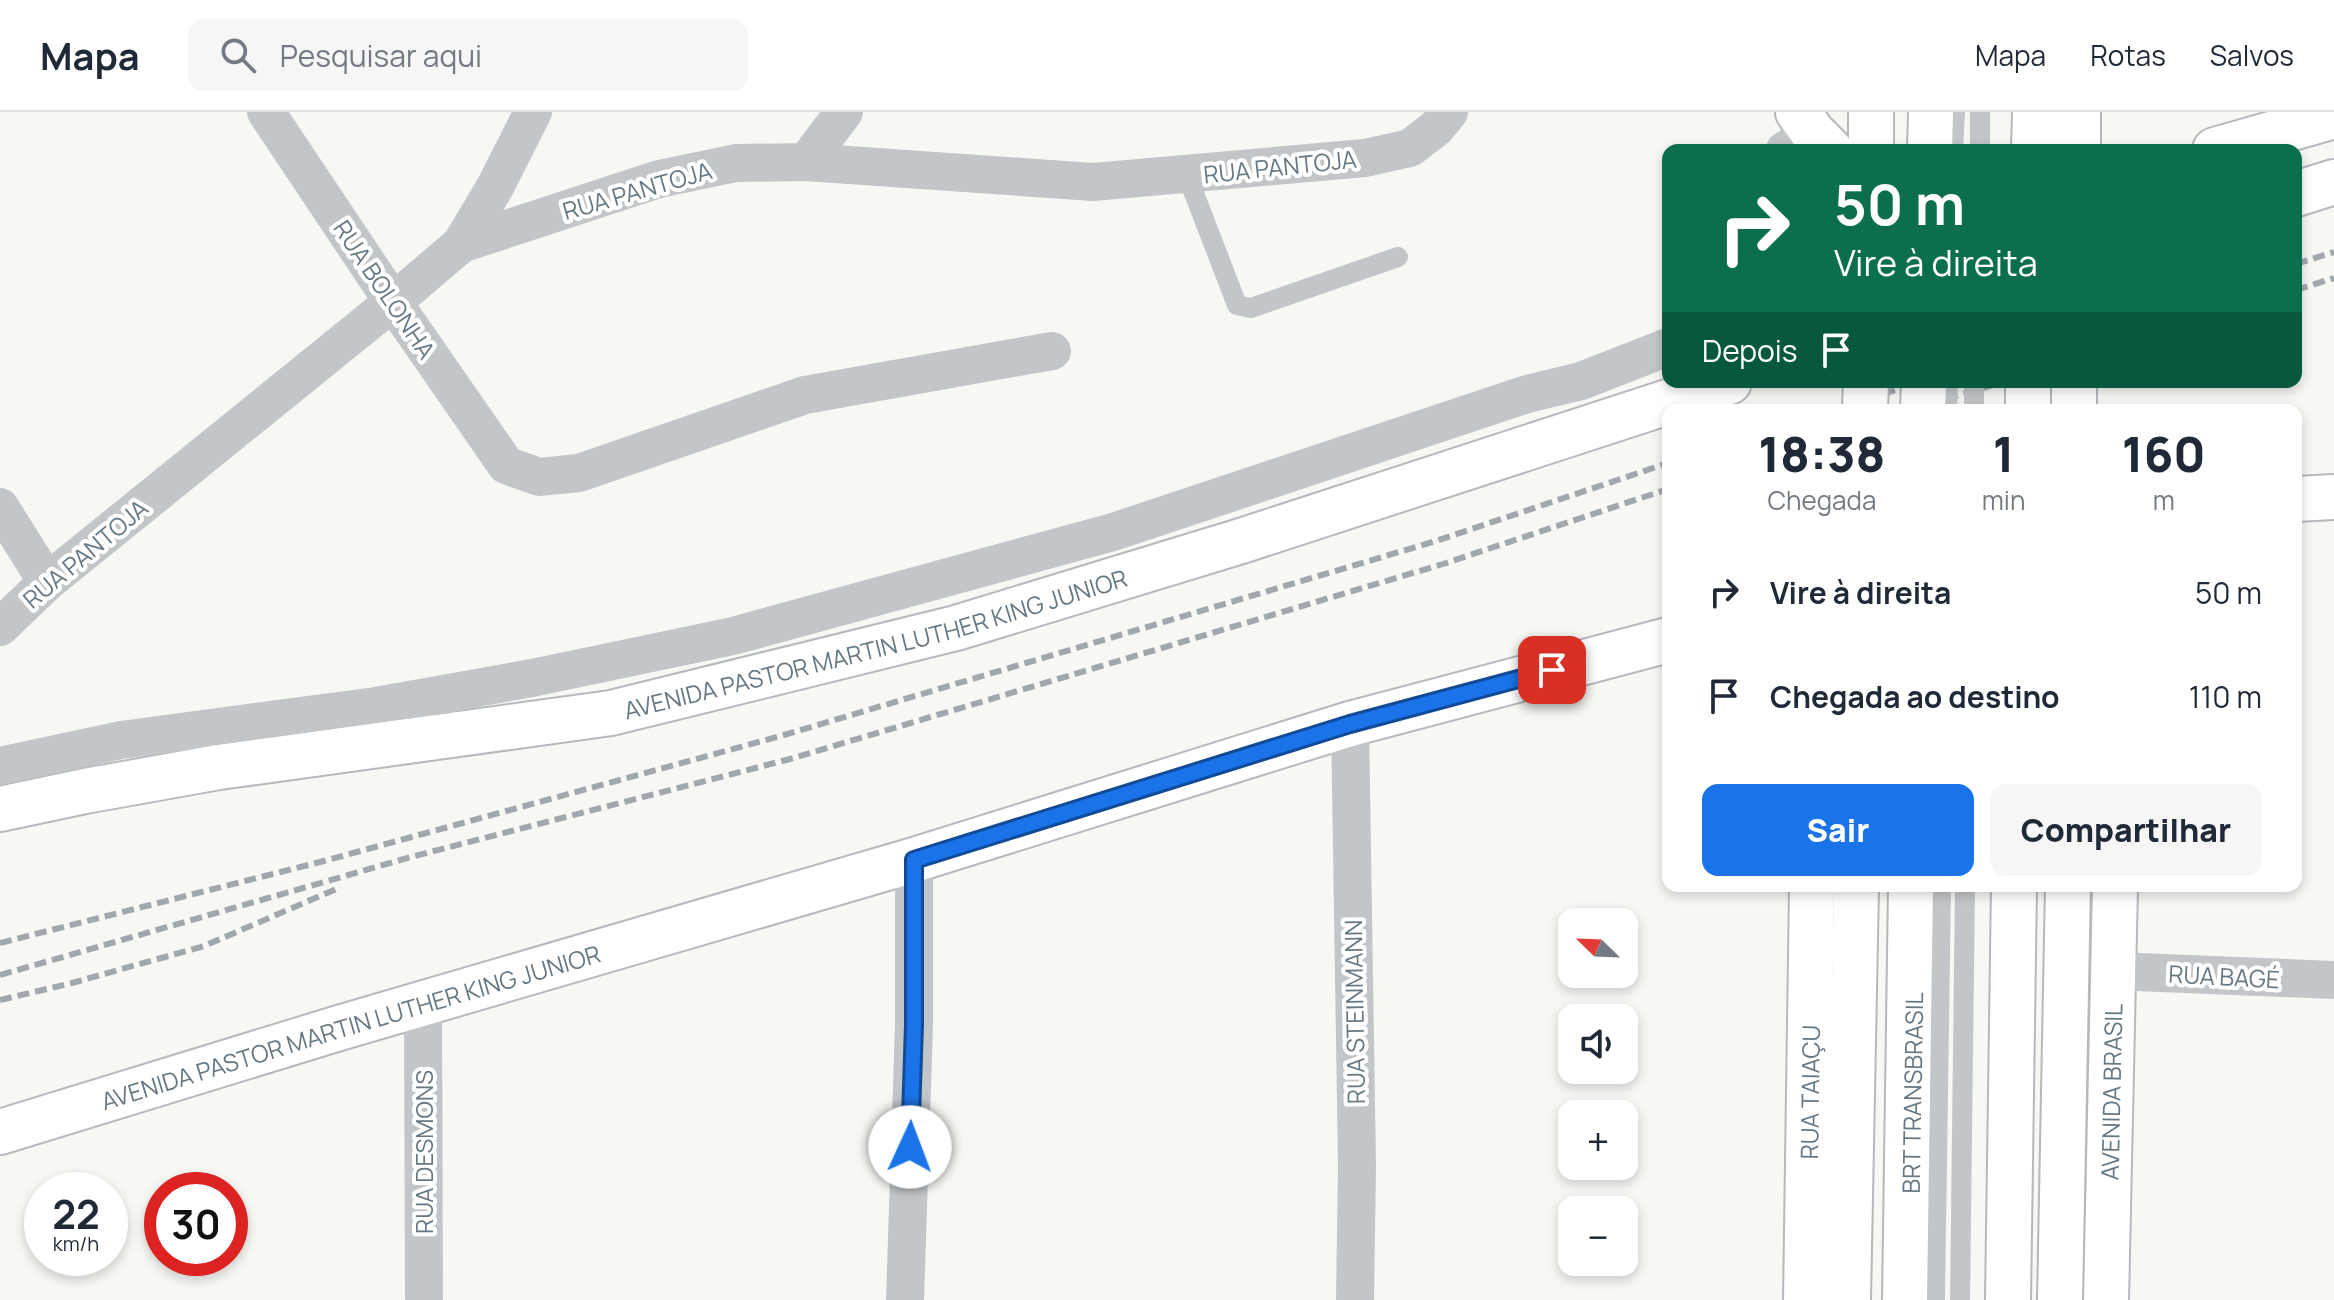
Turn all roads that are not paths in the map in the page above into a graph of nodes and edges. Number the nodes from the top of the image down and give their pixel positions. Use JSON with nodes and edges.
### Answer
{"nodes":[{"id":1,"x":266,"y":112,"type":"edge"},
{"id":2,"x":533,"y":112,"type":"edge"},
{"id":3,"x":844,"y":112,"type":"edge"},
{"id":4,"x":1449,"y":112,"type":"edge"},
{"id":5,"x":1871,"y":112,"type":"edge"},
{"id":6,"x":1931,"y":112,"type":"edge"},
{"id":7,"x":1955,"y":112,"type":"edge"},
{"id":8,"x":1980,"y":112,"type":"edge"},
{"id":9,"x":2035,"y":112,"type":"edge"},
{"id":10,"x":2078,"y":112,"type":"edge"},
{"id":11,"x":2334,"y":116,"type":"edge"},
{"id":12,"x":1871,"y":144,"type":"edge"},
{"id":13,"x":1930,"y":144,"type":"edge"},
{"id":14,"x":1953,"y":144,"type":"edge"},
{"id":15,"x":1980,"y":144,"type":"edge"},
{"id":16,"x":2034,"y":144,"type":"edge"},
{"id":17,"x":2078,"y":144,"type":"edge"},
{"id":18,"x":2236,"y":144,"type":"edge"},
{"id":19,"x":806,"y":162,"type":"junction"},
{"id":20,"x":1187,"y":175,"type":"junction"},
{"id":21,"x":2334,"y":182,"type":"edge"},
{"id":22,"x":2302,"y":192,"type":"edge"},
{"id":23,"x":461,"y":244,"type":"junction"},
{"id":24,"x":1398,"y":257,"type":"dead end"},
{"id":25,"x":393,"y":302,"type":"junction"},
{"id":26,"x":1662,"y":349,"type":"edge"},
{"id":27,"x":1052,"y":351,"type":"dead end"},
{"id":28,"x":1711,"y":388,"type":"edge"},
{"id":29,"x":2334,"y":497,"type":"edge"},
{"id":30,"x":2302,"y":499,"type":"edge"},
{"id":31,"x":0,"y":507,"type":"edge"},
{"id":32,"x":47,"y":582,"type":"junction"},
{"id":33,"x":0,"y":627,"type":"edge"},
{"id":34,"x":1662,"y":642,"type":"edge"},
{"id":35,"x":1350,"y":724,"type":"junction"},
{"id":36,"x":0,"y":766,"type":"edge"},
{"id":37,"x":0,"y":809,"type":"edge"},
{"id":38,"x":914,"y":860,"type":"junction"},
{"id":39,"x":1812,"y":892,"type":"edge"},
{"id":40,"x":1856,"y":892,"type":"edge"},
{"id":41,"x":1911,"y":892,"type":"edge"},
{"id":42,"x":1941,"y":892,"type":"edge"},
{"id":43,"x":1965,"y":892,"type":"edge"},
{"id":44,"x":2014,"y":892,"type":"edge"},
{"id":45,"x":2068,"y":892,"type":"edge"},
{"id":46,"x":2115,"y":892,"type":"edge"},
{"id":47,"x":2113,"y":971,"type":"junction"},
{"id":48,"x":2334,"y":980,"type":"edge"},
{"id":49,"x":423,"y":1005,"type":"junction"},
{"id":50,"x":0,"y":1132,"type":"edge"},
{"id":51,"x":424,"y":1300,"type":"edge"},
{"id":52,"x":905,"y":1300,"type":"edge"},
{"id":53,"x":1355,"y":1300,"type":"edge"},
{"id":54,"x":1806,"y":1300,"type":"edge"},
{"id":55,"x":1848,"y":1300,"type":"edge"},
{"id":56,"x":1905,"y":1300,"type":"edge"},
{"id":57,"x":1935,"y":1300,"type":"edge"},
{"id":58,"x":1960,"y":1300,"type":"edge"},
{"id":59,"x":2008,"y":1300,"type":"edge"},
{"id":60,"x":2060,"y":1300,"type":"edge"},
{"id":61,"x":2106,"y":1300,"type":"edge"}],
"edges":[{"from":1,"to":25,"type":"street","name":"RUA BOLONHA"},
{"from":2,"to":23,"type":"street"},
{"from":3,"to":19,"type":"street"},
{"from":4,"to":20,"type":"street","name":"RUA PANTOJA"},
{"from":5,"to":12,"type":"main road"},
{"from":6,"to":13,"type":"main road"},
{"from":7,"to":14,"type":"lane"},
{"from":8,"to":15,"type":"lane"},
{"from":9,"to":16,"type":"main road"},
{"from":10,"to":17,"type":"main road"},
{"from":11,"to":18,"type":"main road"},
{"from":19,"to":20,"type":"street","name":"RUA PANTOJA"},
{"from":19,"to":23,"type":"street","name":"RUA PANTOJA"},
{"from":20,"to":24,"type":"lane"},
{"from":21,"to":22,"type":"main road"},
{"from":23,"to":25,"type":"street","name":"RUA PANTOJA"},
{"from":25,"to":27,"type":"street","name":"RUA BOLONHA"},
{"from":25,"to":32,"type":"street","name":"RUA PANTOJA"},
{"from":26,"to":36,"type":"street"},
{"from":28,"to":37,"type":"main road","name":"AVENIDA PASTOR MARTIN LUTHER KING JUNIOR"},
{"from":29,"to":30,"type":"main road"},
{"from":31,"to":32,"type":"street"},
{"from":32,"to":33,"type":"street","name":"RUA PANTOJA"},
{"from":34,"to":35,"type":"main road","name":"AVENIDA PASTOR MARTIN LUTHER KING JUNIOR"},
{"from":35,"to":38,"type":"main road","name":"AVENIDA PASTOR MARTIN LUTHER KING JUNIOR"},
{"from":35,"to":53,"type":"street","name":"RUA STEINMANN"},
{"from":38,"to":49,"type":"main road","name":"AVENIDA PASTOR MARTIN LUTHER KING JUNIOR"},
{"from":38,"to":52,"type":"street"},
{"from":39,"to":54,"type":"main road","name":"RUA TAIAÇU"},
{"from":40,"to":55,"type":"main road"},
{"from":41,"to":56,"type":"main road"},
{"from":42,"to":57,"type":"lane","name":"BRT TRANSBRASIL"},
{"from":43,"to":58,"type":"lane","name":"BRT TRANSBRASIL"},
{"from":44,"to":59,"type":"main road"},
{"from":45,"to":60,"type":"main road","name":"AVENIDA BRASIL"},
{"from":46,"to":47,"type":"main road","name":"AVENIDA BRASIL"},
{"from":47,"to":48,"type":"street","name":"RUA BAGÉ"},
{"from":47,"to":61,"type":"main road","name":"AVENIDA BRASIL"},
{"from":49,"to":50,"type":"main road","name":"AVENIDA PASTOR MARTIN LUTHER KING JUNIOR"},
{"from":49,"to":51,"type":"street","name":"RUA DESMONS"}]}
